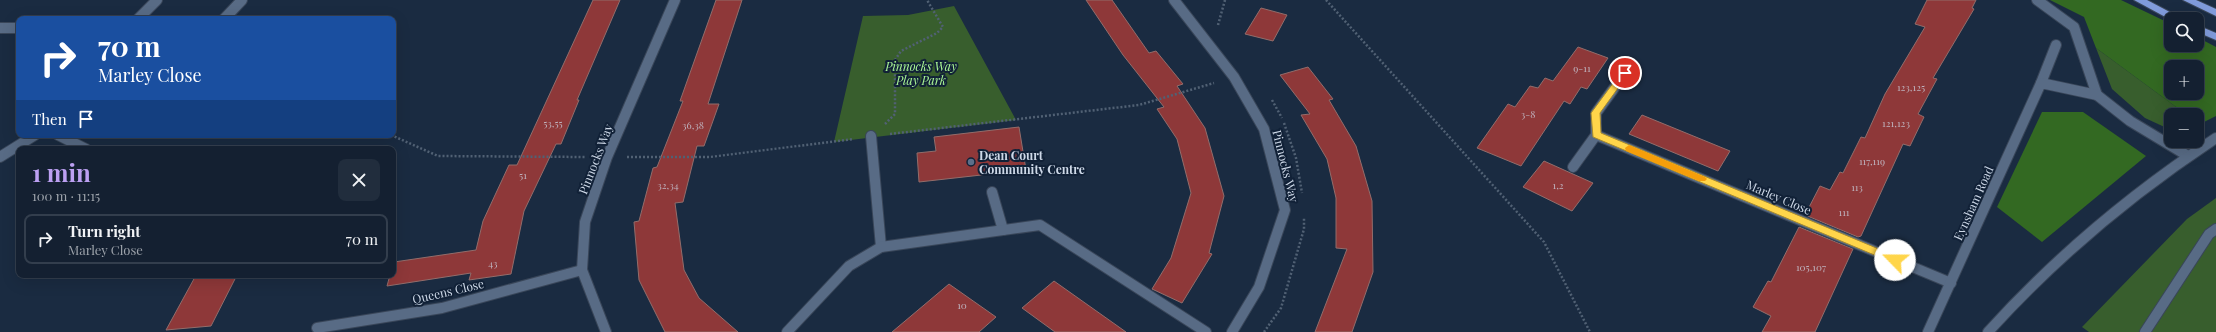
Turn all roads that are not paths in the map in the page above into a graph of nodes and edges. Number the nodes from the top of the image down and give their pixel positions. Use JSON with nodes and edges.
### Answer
{"nodes":[{"id":1,"x":157,"y":0,"type":"edge"},
{"id":2,"x":242,"y":0,"type":"edge"},
{"id":3,"x":676,"y":0,"type":"edge"},
{"id":4,"x":1174,"y":0,"type":"edge"},
{"id":5,"x":2037,"y":0,"type":"edge"},
{"id":6,"x":2139,"y":0,"type":"edge"},
{"id":7,"x":2188,"y":0,"type":"edge"},
{"id":8,"x":2164,"y":12,"type":"edge"},
{"id":9,"x":2214,"y":12,"type":"edge"},
{"id":10,"x":141,"y":16,"type":"edge"},
{"id":11,"x":227,"y":16,"type":"edge"},
{"id":12,"x":0,"y":28,"type":"edge"},
{"id":13,"x":16,"y":28,"type":"edge"},
{"id":14,"x":2204,"y":31,"type":"edge"},
{"id":15,"x":2216,"y":37,"type":"edge"},
{"id":16,"x":2056,"y":45,"type":"dead end"},
{"id":17,"x":1625,"y":73,"type":"dead end"},
{"id":18,"x":2041,"y":83,"type":"junction"},
{"id":19,"x":2097,"y":94,"type":"junction"},
{"id":20,"x":1596,"y":135,"type":"junction"},
{"id":21,"x":871,"y":136,"type":"road end"},
{"id":22,"x":30,"y":138,"type":"edge"},
{"id":23,"x":64,"y":138,"type":"edge"},
{"id":24,"x":2216,"y":138,"type":"edge"},
{"id":25,"x":18,"y":146,"type":"edge"},
{"id":26,"x":80,"y":146,"type":"edge"},
{"id":27,"x":16,"y":147,"type":"edge"},
{"id":28,"x":2188,"y":156,"type":"junction"},
{"id":29,"x":0,"y":157,"type":"edge"},
{"id":30,"x":1573,"y":167,"type":"dead end"},
{"id":31,"x":992,"y":192,"type":"dead end"},
{"id":32,"x":2216,"y":229,"type":"edge"},
{"id":33,"x":1003,"y":230,"type":"junction"},
{"id":34,"x":881,"y":246,"type":"junction"},
{"id":35,"x":582,"y":270,"type":"junction"},
{"id":36,"x":1952,"y":283,"type":"junction"},
{"id":37,"x":317,"y":328,"type":"dead end"},
{"id":38,"x":606,"y":332,"type":"edge"},
{"id":39,"x":787,"y":332,"type":"edge"},
{"id":40,"x":1206,"y":332,"type":"edge"},
{"id":41,"x":1232,"y":332,"type":"edge"},
{"id":42,"x":1928,"y":332,"type":"edge"},
{"id":43,"x":1988,"y":332,"type":"edge"},
{"id":44,"x":2145,"y":332,"type":"edge"}],
"edges":[{"from":1,"to":10,"type":"street"},
{"from":2,"to":11,"type":"street"},
{"from":3,"to":35,"type":"street","name":"Pinnocks Way"},
{"from":4,"to":41,"type":"street","name":"Pinnocks Way"},
{"from":5,"to":19,"type":"street"},
{"from":6,"to":8,"type":"highway"},
{"from":7,"to":9,"type":"highway"},
{"from":12,"to":13,"type":"street"},
{"from":14,"to":15,"type":"highway"},
{"from":16,"to":18,"type":"street","name":"Eynsham Road"},
{"from":17,"to":20,"type":"street"},
{"from":18,"to":19,"type":"street"},
{"from":18,"to":36,"type":"street","name":"Eynsham Road"},
{"from":19,"to":28,"type":"street"},
{"from":20,"to":30,"type":"street"},
{"from":20,"to":36,"type":"street","name":"Marley Close"},
{"from":21,"to":34,"type":"street"},
{"from":22,"to":25,"type":"street"},
{"from":23,"to":26,"type":"street"},
{"from":24,"to":28,"type":"street"},
{"from":27,"to":29,"type":"street"},
{"from":28,"to":43,"type":"street"},
{"from":31,"to":33,"type":"street"},
{"from":32,"to":44,"type":"street"},
{"from":33,"to":34,"type":"street"},
{"from":33,"to":40,"type":"street"},
{"from":34,"to":39,"type":"street"},
{"from":35,"to":37,"type":"street","name":"Queens Close"},
{"from":35,"to":38,"type":"street","name":"Pinnocks Way"},
{"from":36,"to":42,"type":"street","name":"Eynsham Road"}]}
